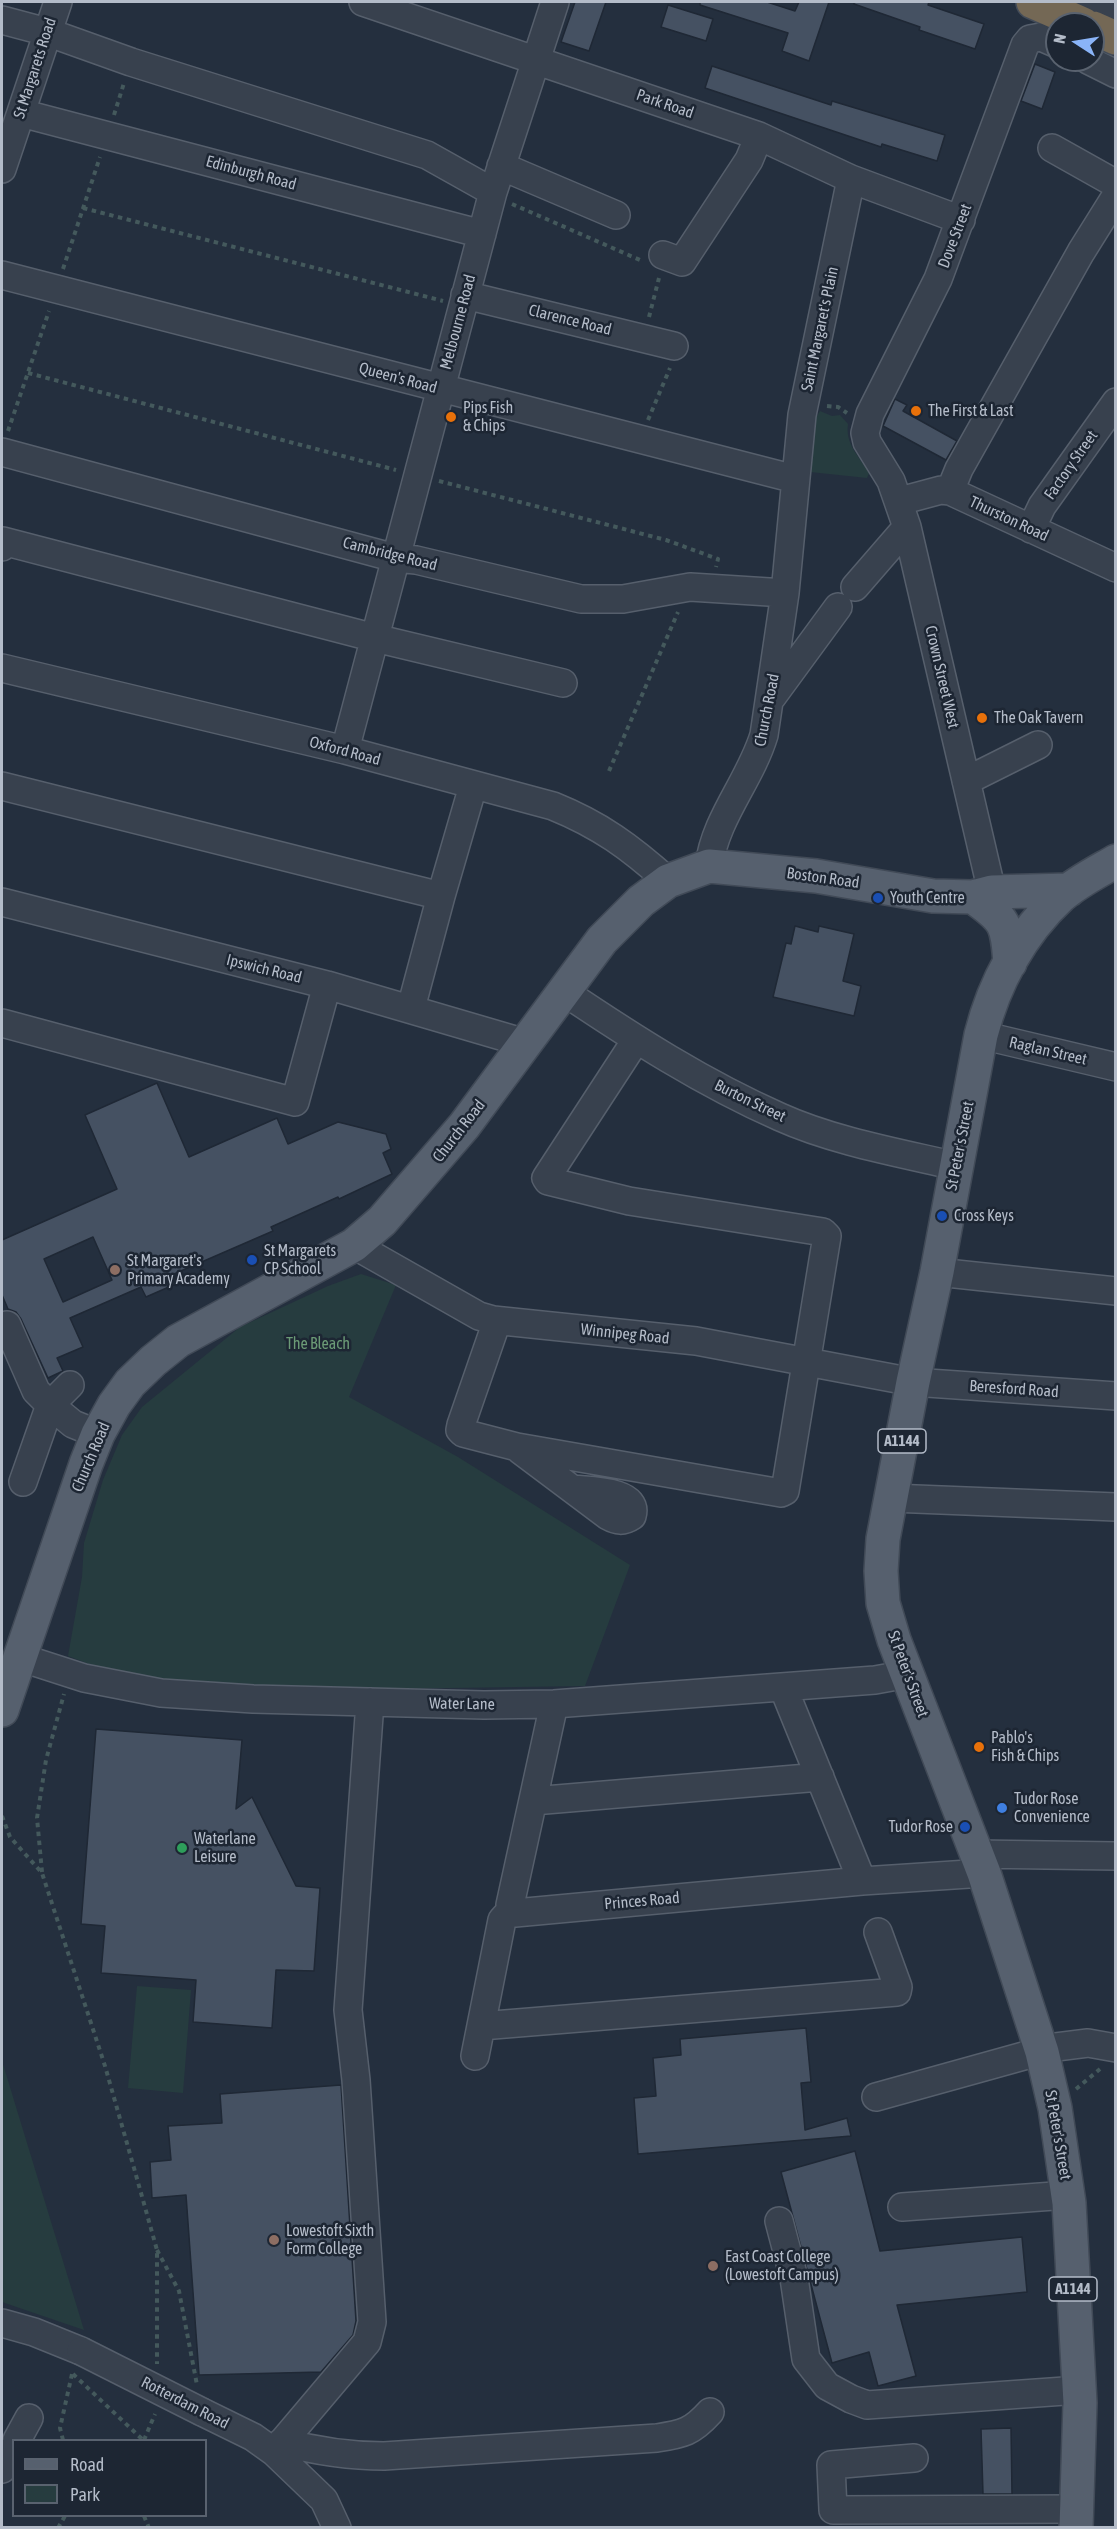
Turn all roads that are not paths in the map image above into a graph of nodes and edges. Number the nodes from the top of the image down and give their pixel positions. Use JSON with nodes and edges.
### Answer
{"nodes":[{"id":1,"x":58,"y":2,"type":"edge"},
{"id":2,"x":363,"y":2,"type":"edge"},
{"id":3,"x":555,"y":2,"type":"edge"},
{"id":4,"x":1033,"y":2,"type":"edge"},
{"id":5,"x":1090,"y":2,"type":"edge"},
{"id":6,"x":1056,"y":12,"type":"edge"},
{"id":7,"x":1116,"y":12,"type":"edge"},
{"id":8,"x":2,"y":20,"type":"edge"},
{"id":9,"x":47,"y":32,"type":"junction"},
{"id":10,"x":1045,"y":39,"type":"edge"},
{"id":11,"x":535,"y":60,"type":"junction"},
{"id":12,"x":12,"y":124,"type":"edge"},
{"id":13,"x":759,"y":136,"type":"junction"},
{"id":14,"x":1052,"y":148,"type":"dead end"},
{"id":15,"x":501,"y":166,"type":"junction"},
{"id":16,"x":2,"y":169,"type":"edge"},
{"id":17,"x":851,"y":179,"type":"junction"},
{"id":18,"x":1116,"y":184,"type":"edge"},
{"id":19,"x":493,"y":194,"type":"junction"},
{"id":20,"x":1116,"y":196,"type":"edge"},
{"id":21,"x":616,"y":215,"type":"dead end"},
{"id":22,"x":961,"y":220,"type":"junction"},
{"id":23,"x":482,"y":234,"type":"junction"},
{"id":24,"x":658,"y":263,"type":"road end"},
{"id":25,"x":2,"y":275,"type":"edge"},
{"id":26,"x":464,"y":301,"type":"junction"},
{"id":27,"x":674,"y":346,"type":"road end"},
{"id":28,"x":440,"y":389,"type":"junction"},
{"id":29,"x":1116,"y":402,"type":"edge"},
{"id":30,"x":2,"y":452,"type":"edge"},
{"id":31,"x":874,"y":454,"type":"joint"},
{"id":32,"x":795,"y":479,"type":"junction"},
{"id":33,"x":950,"y":491,"type":"junction"},
{"id":34,"x":900,"y":501,"type":"junction"},
{"id":35,"x":907,"y":527,"type":"junction"},
{"id":36,"x":1030,"y":529,"type":"junction"},
{"id":37,"x":2,"y":547,"type":"edge"},
{"id":38,"x":395,"y":558,"type":"junction"},
{"id":39,"x":1116,"y":568,"type":"edge"},
{"id":40,"x":785,"y":593,"type":"junction"},
{"id":41,"x":375,"y":638,"type":"junction"},
{"id":42,"x":2,"y":668,"type":"edge"},
{"id":43,"x":563,"y":683,"type":"dead end"},
{"id":44,"x":771,"y":698,"type":"junction"},
{"id":45,"x":1038,"y":745,"type":"dead end"},
{"id":46,"x":345,"y":750,"type":"junction"},
{"id":47,"x":966,"y":781,"type":"junction"},
{"id":48,"x":2,"y":786,"type":"edge"},
{"id":49,"x":473,"y":786,"type":"junction"},
{"id":50,"x":1116,"y":861,"type":"edge"},
{"id":51,"x":709,"y":866,"type":"junction"},
{"id":52,"x":668,"y":881,"type":"junction"},
{"id":53,"x":1069,"y":890,"type":"junction"},
{"id":54,"x":441,"y":896,"type":"junction"},
{"id":55,"x":983,"y":898,"type":"junction"},
{"id":56,"x":2,"y":902,"type":"edge"},
{"id":57,"x":1010,"y":963,"type":"junction"},
{"id":58,"x":327,"y":985,"type":"junction"},
{"id":59,"x":563,"y":991,"type":"junction"},
{"id":60,"x":411,"y":1008,"type":"junction"},
{"id":61,"x":2,"y":1023,"type":"edge"},
{"id":62,"x":981,"y":1035,"type":"junction"},
{"id":63,"x":636,"y":1040,"type":"junction"},
{"id":64,"x":525,"y":1043,"type":"junction"},
{"id":65,"x":1116,"y":1067,"type":"edge"},
{"id":66,"x":956,"y":1166,"type":"junction"},
{"id":67,"x":354,"y":1245,"type":"junction"},
{"id":68,"x":937,"y":1272,"type":"junction"},
{"id":69,"x":1116,"y":1291,"type":"edge"},
{"id":70,"x":497,"y":1321,"type":"junction"},
{"id":71,"x":7,"y":1325,"type":"dead end"},
{"id":72,"x":806,"y":1362,"type":"junction"},
{"id":73,"x":912,"y":1382,"type":"junction"},
{"id":74,"x":70,"y":1385,"type":"dead end"},
{"id":75,"x":1116,"y":1396,"type":"edge"},
{"id":76,"x":50,"y":1405,"type":"junction"},
{"id":77,"x":98,"y":1434,"type":"junction"},
{"id":78,"x":517,"y":1447,"type":"junction"},
{"id":79,"x":23,"y":1482,"type":"dead end"},
{"id":80,"x":572,"y":1489,"type":"dead end"},
{"id":81,"x":891,"y":1498,"type":"junction"},
{"id":82,"x":1116,"y":1507,"type":"edge"},
{"id":83,"x":19,"y":1657,"type":"junction"},
{"id":84,"x":908,"y":1674,"type":"junction"},
{"id":85,"x":783,"y":1687,"type":"junction"},
{"id":86,"x":370,"y":1702,"type":"junction"},
{"id":87,"x":554,"y":1704,"type":"junction"},
{"id":88,"x":2,"y":1710,"type":"edge"},
{"id":89,"x":820,"y":1777,"type":"junction"},
{"id":90,"x":533,"y":1802,"type":"junction"},
{"id":91,"x":1116,"y":1856,"type":"edge"},
{"id":92,"x":980,"y":1864,"type":"junction"},
{"id":93,"x":862,"y":1881,"type":"junction"},
{"id":94,"x":511,"y":1910,"type":"junction"},
{"id":95,"x":878,"y":1932,"type":"dead end"},
{"id":96,"x":481,"y":2026,"type":"junction"},
{"id":97,"x":1114,"y":2048,"type":"edge"},
{"id":98,"x":1042,"y":2052,"type":"junction"},
{"id":99,"x":475,"y":2056,"type":"dead end"},
{"id":100,"x":876,"y":2097,"type":"dead end"},
{"id":101,"x":1068,"y":2195,"type":"junction"},
{"id":102,"x":902,"y":2207,"type":"dead end"},
{"id":103,"x":779,"y":2221,"type":"dead end"},
{"id":104,"x":2,"y":2323,"type":"edge"},
{"id":105,"x":1079,"y":2390,"type":"junction"},
{"id":106,"x":710,"y":2412,"type":"dead end"},
{"id":107,"x":278,"y":2447,"type":"junction"},
{"id":108,"x":12,"y":2452,"type":"edge"},
{"id":109,"x":914,"y":2458,"type":"dead end"},
{"id":110,"x":2,"y":2469,"type":"edge"},
{"id":111,"x":1077,"y":2518,"type":"edge"},
{"id":112,"x":337,"y":2528,"type":"edge"}],
"edges":[{"from":1,"to":9,"type":"street","name":"St Margarets Road"},
{"from":2,"to":11,"type":"street","name":"Park Road"},
{"from":3,"to":11,"type":"street","name":"Melbourne Road"},
{"from":4,"to":6,"type":"highway"},
{"from":5,"to":7,"type":"street"},
{"from":8,"to":9,"type":"street"},
{"from":9,"to":12,"type":"street","name":"St Margarets Road"},
{"from":9,"to":19,"type":"street"},
{"from":10,"to":22,"type":"street","name":"Dove Street"},
{"from":11,"to":13,"type":"street","name":"Park Road"},
{"from":11,"to":15,"type":"street","name":"Melbourne Road"},
{"from":12,"to":16,"type":"street","name":"St Margarets Road"},
{"from":12,"to":23,"type":"street","name":"Edinburgh Road"},
{"from":13,"to":17,"type":"street","name":"Park Road"},
{"from":13,"to":24,"type":"street"},
{"from":14,"to":18,"type":"street"},
{"from":15,"to":19,"type":"street","name":"Melbourne Road"},
{"from":15,"to":21,"type":"street"},
{"from":17,"to":22,"type":"street","name":"Park Road"},
{"from":17,"to":32,"type":"street","name":"Saint Margaret's Plain"},
{"from":19,"to":23,"type":"street","name":"Melbourne Road"},
{"from":20,"to":33,"type":"street"},
{"from":22,"to":31,"type":"street","name":"Dove Street"},
{"from":23,"to":26,"type":"street","name":"Melbourne Road"},
{"from":25,"to":28,"type":"street","name":"Queen's Road"},
{"from":26,"to":27,"type":"street","name":"Clarence Road"},
{"from":26,"to":28,"type":"street","name":"Melbourne Road"},
{"from":28,"to":32,"type":"street","name":"Queen's Road"},
{"from":28,"to":38,"type":"street","name":"Melbourne Road"},
{"from":29,"to":36,"type":"street","name":"Factory Street"},
{"from":30,"to":38,"type":"street","name":"Cambridge Road"},
{"from":31,"to":34,"type":"street","name":"Crown Street West"},
{"from":32,"to":40,"type":"street","name":"Church Road"},
{"from":33,"to":34,"type":"street","name":"Thurston Road"},
{"from":33,"to":36,"type":"street","name":"Thurston Road"},
{"from":34,"to":35,"type":"street","name":"Crown Street West"},
{"from":35,"to":44,"type":"street"},
{"from":35,"to":47,"type":"street","name":"Crown Street West"},
{"from":36,"to":39,"type":"street","name":"Thurston Road"},
{"from":37,"to":41,"type":"street"},
{"from":38,"to":40,"type":"street","name":"Cambridge Road"},
{"from":38,"to":41,"type":"street","name":"Melbourne Road"},
{"from":40,"to":44,"type":"street","name":"Church Road"},
{"from":41,"to":43,"type":"street"},
{"from":41,"to":46,"type":"street","name":"Melbourne Road"},
{"from":42,"to":46,"type":"street","name":"Oxford Road"},
{"from":44,"to":51,"type":"street","name":"Church Road"},
{"from":45,"to":47,"type":"street"},
{"from":46,"to":49,"type":"street","name":"Oxford Road"},
{"from":47,"to":55,"type":"street","name":"Crown Street West"},
{"from":48,"to":54,"type":"street"},
{"from":49,"to":52,"type":"street","name":"Oxford Road"},
{"from":49,"to":54,"type":"street"},
{"from":50,"to":53,"type":"main road","name":"St Peter's Street","number":"A1144"},
{"from":51,"to":52,"type":"main road","name":"Church Road"},
{"from":51,"to":55,"type":"main road","name":"Boston Road"},
{"from":52,"to":59,"type":"main road","name":"Church Road"},
{"from":53,"to":55,"type":"main road","name":"Boston Road"},
{"from":53,"to":57,"type":"main road","name":"St Peter's Street","number":"A1144"},
{"from":54,"to":60,"type":"street"},
{"from":55,"to":57,"type":"main road"},
{"from":56,"to":58,"type":"street","name":"Ipswich Road"},
{"from":57,"to":62,"type":"main road","name":"St Peter's Street","number":"A1144"},
{"from":58,"to":60,"type":"street","name":"Ipswich Road"},
{"from":58,"to":61,"type":"street"},
{"from":59,"to":63,"type":"street","name":"Burton Street"},
{"from":59,"to":64,"type":"main road","name":"Church Road"},
{"from":60,"to":64,"type":"street","name":"Ipswich Road"},
{"from":62,"to":65,"type":"street","name":"Raglan Street"},
{"from":62,"to":66,"type":"main road","name":"St Peter's Street","number":"A1144"},
{"from":63,"to":66,"type":"street","name":"Burton Street"},
{"from":63,"to":72,"type":"street"},
{"from":64,"to":67,"type":"main road","name":"Church Road"},
{"from":66,"to":68,"type":"main road","name":"St Peter's Street","number":"A1144"},
{"from":67,"to":70,"type":"street","name":"Winnipeg Road"},
{"from":67,"to":77,"type":"main road","name":"Church Road"},
{"from":68,"to":69,"type":"street"},
{"from":68,"to":73,"type":"main road","name":"St Peter's Street","number":"A1144"},
{"from":70,"to":72,"type":"street","name":"Winnipeg Road"},
{"from":70,"to":78,"type":"street"},
{"from":71,"to":76,"type":"street"},
{"from":72,"to":73,"type":"street","name":"Winnipeg Road"},
{"from":72,"to":78,"type":"street"},
{"from":73,"to":75,"type":"street","name":"Beresford Road"},
{"from":73,"to":81,"type":"main road","name":"St Peter's Street","number":"A1144"},
{"from":74,"to":76,"type":"street"},
{"from":76,"to":77,"type":"street"},
{"from":76,"to":79,"type":"street"},
{"from":77,"to":83,"type":"main road","name":"Church Road"},
{"from":78,"to":80,"type":"street"},
{"from":81,"to":82,"type":"street"},
{"from":81,"to":84,"type":"main road","name":"St Peter's Street","number":"A1144"},
{"from":83,"to":86,"type":"street","name":"Water Lane"},
{"from":83,"to":88,"type":"main road","name":"Church Road"},
{"from":84,"to":85,"type":"street","name":"Water Lane"},
{"from":84,"to":92,"type":"main road","name":"St Peter's Street","number":"A1144"},
{"from":85,"to":87,"type":"street","name":"Water Lane"},
{"from":85,"to":89,"type":"street"},
{"from":86,"to":87,"type":"street","name":"Water Lane"},
{"from":86,"to":107,"type":"street"},
{"from":87,"to":90,"type":"street"},
{"from":89,"to":90,"type":"street"},
{"from":89,"to":93,"type":"street"},
{"from":90,"to":94,"type":"street"},
{"from":91,"to":92,"type":"street","name":"Princes Road"},
{"from":92,"to":93,"type":"street","name":"Princes Road"},
{"from":92,"to":98,"type":"main road","name":"St Peter's Street","number":"A1144"},
{"from":93,"to":94,"type":"street","name":"Princes Road"},
{"from":94,"to":96,"type":"street"},
{"from":95,"to":96,"type":"street"},
{"from":96,"to":99,"type":"street"},
{"from":97,"to":98,"type":"street"},
{"from":98,"to":100,"type":"street"},
{"from":98,"to":101,"type":"main road","name":"St Peter's Street","number":"A1144"},
{"from":101,"to":102,"type":"street"},
{"from":101,"to":105,"type":"main road","name":"St Peter's Street","number":"A1144"},
{"from":103,"to":105,"type":"street"},
{"from":104,"to":107,"type":"street","name":"Rotterdam Road","bridge":true},
{"from":105,"to":111,"type":"main road","name":"St Peter's Street","number":"A1144"},
{"from":106,"to":107,"type":"street"},
{"from":107,"to":112,"type":"street","name":"Rotterdam Road"},
{"from":108,"to":110,"type":"street"},
{"from":109,"to":111,"type":"street"}]}
